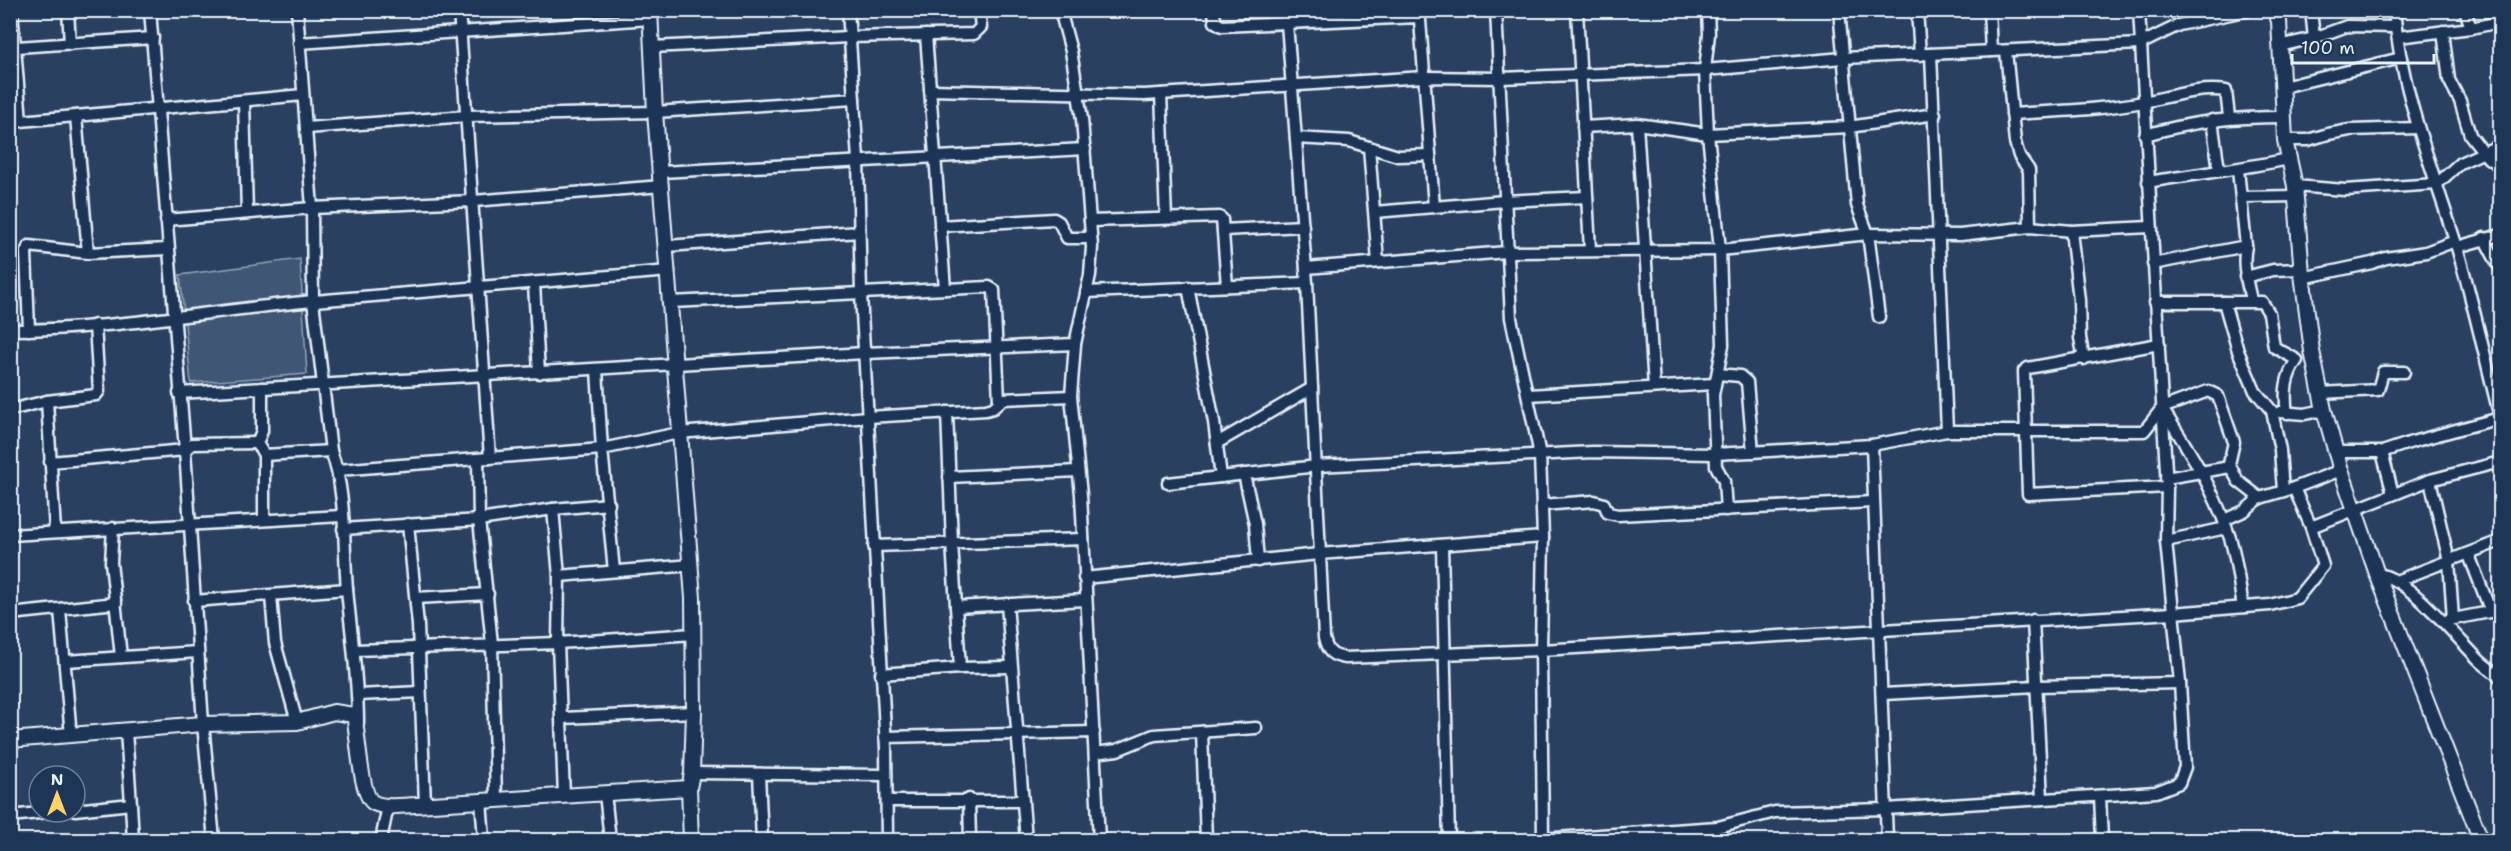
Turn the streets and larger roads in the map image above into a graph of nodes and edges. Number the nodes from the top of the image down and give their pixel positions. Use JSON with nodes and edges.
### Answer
{"nodes":[{"id":1,"x":12,"y":10,"type":"edge"},
{"id":2,"x":68,"y":10,"type":"edge"},
{"id":3,"x":150,"y":10,"type":"edge"},
{"id":4,"x":297,"y":10,"type":"edge"},
{"id":5,"x":459,"y":10,"type":"edge"},
{"id":6,"x":848,"y":10,"type":"edge"},
{"id":7,"x":979,"y":10,"type":"edge"},
{"id":8,"x":1060,"y":10,"type":"edge"},
{"id":9,"x":1214,"y":10,"type":"edge"},
{"id":10,"x":1286,"y":10,"type":"edge"},
{"id":11,"x":1496,"y":10,"type":"edge"},
{"id":12,"x":1577,"y":10,"type":"edge"},
{"id":13,"x":1708,"y":10,"type":"edge"},
{"id":14,"x":1839,"y":10,"type":"edge"},
{"id":15,"x":1917,"y":10,"type":"edge"},
{"id":16,"x":1989,"y":10,"type":"edge"},
{"id":17,"x":2139,"y":10,"type":"edge"},
{"id":18,"x":2248,"y":10,"type":"edge"},
{"id":19,"x":2275,"y":10,"type":"edge"},
{"id":20,"x":2311,"y":10,"type":"edge"},
{"id":21,"x":2394,"y":10,"type":"edge"},
{"id":22,"x":2465,"y":10,"type":"edge"},
{"id":23,"x":650,"y":15,"type":"edge"},
{"id":24,"x":1360,"y":15,"type":"edge"},
{"id":25,"x":2500,"y":22,"type":"edge"},
{"id":26,"x":1287,"y":23,"type":"junction"},
{"id":27,"x":2471,"y":28,"type":"junction"},
{"id":28,"x":2444,"y":31,"type":"junction"},
{"id":29,"x":460,"y":32,"type":"junction"},
{"id":30,"x":2397,"y":32,"type":"junction"},
{"id":31,"x":926,"y":35,"type":"junction"},
{"id":32,"x":849,"y":37,"type":"junction"},
{"id":33,"x":153,"y":38,"type":"junction"},
{"id":34,"x":2314,"y":38,"type":"junction"},
{"id":35,"x":299,"y":43,"type":"junction"},
{"id":36,"x":70,"y":44,"type":"junction"},
{"id":37,"x":2140,"y":44,"type":"junction"},
{"id":38,"x":2280,"y":46,"type":"junction"},
{"id":39,"x":16,"y":47,"type":"junction"},
{"id":40,"x":652,"y":47,"type":"junction"},
{"id":41,"x":1991,"y":51,"type":"junction"},
{"id":42,"x":2006,"y":51,"type":"junction"},
{"id":43,"x":1931,"y":54,"type":"junction"},
{"id":44,"x":1920,"y":55,"type":"junction"},
{"id":45,"x":1843,"y":58,"type":"junction"},
{"id":46,"x":2401,"y":58,"type":"junction"},
{"id":47,"x":1705,"y":70,"type":"junction"},
{"id":48,"x":1580,"y":75,"type":"junction"},
{"id":49,"x":1424,"y":77,"type":"junction"},
{"id":50,"x":1500,"y":78,"type":"junction"},
{"id":51,"x":1293,"y":85,"type":"junction"},
{"id":52,"x":2283,"y":87,"type":"junction"},
{"id":53,"x":930,"y":90,"type":"junction"},
{"id":54,"x":1078,"y":92,"type":"junction"},
{"id":55,"x":1161,"y":94,"type":"junction"},
{"id":56,"x":303,"y":95,"type":"junction"},
{"id":57,"x":854,"y":99,"type":"junction"},
{"id":58,"x":244,"y":101,"type":"junction"},
{"id":59,"x":2143,"y":102,"type":"junction"},
{"id":60,"x":158,"y":108,"type":"junction"},
{"id":61,"x":655,"y":112,"type":"junction"},
{"id":62,"x":1935,"y":114,"type":"junction"},
{"id":63,"x":2012,"y":114,"type":"junction"},
{"id":64,"x":76,"y":116,"type":"junction"},
{"id":65,"x":466,"y":116,"type":"junction"},
{"id":66,"x":2229,"y":117,"type":"junction"},
{"id":67,"x":2284,"y":117,"type":"junction"},
{"id":68,"x":2212,"y":120,"type":"junction"},
{"id":69,"x":16,"y":122,"type":"edge"},
{"id":70,"x":1637,"y":124,"type":"junction"},
{"id":71,"x":1583,"y":127,"type":"junction"},
{"id":72,"x":1849,"y":127,"type":"junction"},
{"id":73,"x":306,"y":128,"type":"junction"},
{"id":74,"x":2418,"y":128,"type":"junction"},
{"id":75,"x":1708,"y":134,"type":"junction"},
{"id":76,"x":2145,"y":135,"type":"junction"},
{"id":77,"x":1296,"y":138,"type":"junction"},
{"id":78,"x":2285,"y":140,"type":"junction"},
{"id":79,"x":2500,"y":145,"type":"edge"},
{"id":80,"x":1369,"y":147,"type":"junction"},
{"id":81,"x":1085,"y":148,"type":"junction"},
{"id":82,"x":2483,"y":151,"type":"junction"},
{"id":83,"x":1429,"y":155,"type":"junction"},
{"id":84,"x":935,"y":156,"type":"junction"},
{"id":85,"x":2289,"y":159,"type":"junction"},
{"id":86,"x":858,"y":160,"type":"junction"},
{"id":87,"x":2500,"y":166,"type":"edge"},
{"id":88,"x":2219,"y":170,"type":"junction"},
{"id":89,"x":2238,"y":170,"type":"junction"},
{"id":90,"x":661,"y":179,"type":"junction"},
{"id":91,"x":2148,"y":182,"type":"junction"},
{"id":92,"x":2437,"y":184,"type":"junction"},
{"id":93,"x":2295,"y":191,"type":"junction"},
{"id":94,"x":1587,"y":197,"type":"junction"},
{"id":95,"x":2242,"y":197,"type":"junction"},
{"id":96,"x":473,"y":201,"type":"junction"},
{"id":97,"x":1504,"y":201,"type":"junction"},
{"id":98,"x":1434,"y":207,"type":"junction"},
{"id":99,"x":312,"y":208,"type":"junction"},
{"id":100,"x":1375,"y":212,"type":"junction"},
{"id":101,"x":247,"y":213,"type":"junction"},
{"id":102,"x":1166,"y":218,"type":"junction"},
{"id":103,"x":166,"y":220,"type":"junction"},
{"id":104,"x":1090,"y":221,"type":"junction"},
{"id":105,"x":940,"y":226,"type":"junction"},
{"id":106,"x":1303,"y":226,"type":"junction"},
{"id":107,"x":2030,"y":227,"type":"junction"},
{"id":108,"x":2150,"y":227,"type":"junction"},
{"id":109,"x":1224,"y":230,"type":"junction"},
{"id":110,"x":2071,"y":231,"type":"junction"},
{"id":111,"x":859,"y":232,"type":"junction"},
{"id":112,"x":1868,"y":234,"type":"junction"},
{"id":113,"x":2500,"y":235,"type":"edge"},
{"id":114,"x":1941,"y":236,"type":"junction"},
{"id":115,"x":1091,"y":238,"type":"junction"},
{"id":116,"x":2484,"y":238,"type":"junction"},
{"id":117,"x":2456,"y":244,"type":"junction"},
{"id":118,"x":667,"y":246,"type":"junction"},
{"id":119,"x":2246,"y":246,"type":"junction"},
{"id":120,"x":168,"y":249,"type":"junction"},
{"id":121,"x":1590,"y":250,"type":"junction"},
{"id":122,"x":1720,"y":250,"type":"junction"},
{"id":123,"x":1507,"y":252,"type":"junction"},
{"id":124,"x":1647,"y":252,"type":"junction"},
{"id":125,"x":88,"y":253,"type":"junction"},
{"id":126,"x":1378,"y":262,"type":"junction"},
{"id":127,"x":2152,"y":264,"type":"junction"},
{"id":128,"x":1306,"y":268,"type":"junction"},
{"id":129,"x":2500,"y":268,"type":"edge"},
{"id":130,"x":669,"y":271,"type":"junction"},
{"id":131,"x":2302,"y":273,"type":"junction"},
{"id":132,"x":2245,"y":277,"type":"junction"},
{"id":133,"x":1307,"y":283,"type":"junction"},
{"id":134,"x":534,"y":284,"type":"junction"},
{"id":135,"x":1227,"y":286,"type":"junction"},
{"id":136,"x":1188,"y":287,"type":"junction"},
{"id":137,"x":479,"y":289,"type":"junction"},
{"id":138,"x":945,"y":289,"type":"junction"},
{"id":139,"x":1086,"y":291,"type":"junction"},
{"id":140,"x":861,"y":294,"type":"junction"},
{"id":141,"x":2251,"y":300,"type":"junction"},
{"id":142,"x":313,"y":301,"type":"junction"},
{"id":143,"x":671,"y":302,"type":"junction"},
{"id":144,"x":2155,"y":302,"type":"junction"},
{"id":145,"x":2224,"y":302,"type":"junction"},
{"id":146,"x":1879,"y":317,"type":"dead end"},
{"id":147,"x":173,"y":319,"type":"junction"},
{"id":148,"x":95,"y":326,"type":"junction"},
{"id":149,"x":10,"y":330,"type":"edge"},
{"id":150,"x":29,"y":330,"type":"junction"},
{"id":151,"x":1075,"y":344,"type":"junction"},
{"id":152,"x":2159,"y":344,"type":"junction"},
{"id":153,"x":997,"y":348,"type":"junction"},
{"id":154,"x":865,"y":353,"type":"junction"},
{"id":155,"x":2313,"y":357,"type":"junction"},
{"id":156,"x":2085,"y":359,"type":"junction"},
{"id":157,"x":2297,"y":360,"type":"junction"},
{"id":158,"x":675,"y":364,"type":"junction"},
{"id":159,"x":597,"y":370,"type":"junction"},
{"id":160,"x":2404,"y":372,"type":"dead end"},
{"id":161,"x":539,"y":373,"type":"junction"},
{"id":162,"x":485,"y":376,"type":"junction"},
{"id":163,"x":1716,"y":379,"type":"junction"},
{"id":164,"x":322,"y":383,"type":"junction"},
{"id":165,"x":1654,"y":387,"type":"junction"},
{"id":166,"x":261,"y":388,"type":"junction"},
{"id":167,"x":1312,"y":388,"type":"junction"},
{"id":168,"x":179,"y":393,"type":"junction"},
{"id":169,"x":2320,"y":393,"type":"junction"},
{"id":170,"x":1529,"y":395,"type":"junction"},
{"id":171,"x":1071,"y":396,"type":"junction"},
{"id":172,"x":47,"y":401,"type":"junction"},
{"id":173,"x":999,"y":402,"type":"junction"},
{"id":174,"x":2162,"y":408,"type":"junction"},
{"id":175,"x":10,"y":410,"type":"edge"},
{"id":176,"x":2324,"y":410,"type":"junction"},
{"id":177,"x":2272,"y":411,"type":"junction"},
{"id":178,"x":947,"y":412,"type":"junction"},
{"id":179,"x":2287,"y":413,"type":"junction"},
{"id":180,"x":868,"y":417,"type":"junction"},
{"id":181,"x":2500,"y":417,"type":"edge"},
{"id":182,"x":2025,"y":430,"type":"junction"},
{"id":183,"x":1947,"y":431,"type":"junction"},
{"id":184,"x":680,"y":433,"type":"junction"},
{"id":185,"x":257,"y":443,"type":"junction"},
{"id":186,"x":1217,"y":443,"type":"junction"},
{"id":187,"x":1872,"y":446,"type":"junction"},
{"id":188,"x":602,"y":449,"type":"junction"},
{"id":189,"x":185,"y":450,"type":"junction"},
{"id":190,"x":331,"y":451,"type":"junction"},
{"id":191,"x":1754,"y":452,"type":"junction"},
{"id":192,"x":2336,"y":452,"type":"junction"},
{"id":193,"x":2382,"y":452,"type":"junction"},
{"id":194,"x":1715,"y":454,"type":"junction"},
{"id":195,"x":264,"y":455,"type":"junction"},
{"id":196,"x":1540,"y":455,"type":"junction"},
{"id":197,"x":484,"y":459,"type":"junction"},
{"id":198,"x":50,"y":462,"type":"junction"},
{"id":199,"x":2500,"y":462,"type":"edge"},
{"id":200,"x":1317,"y":466,"type":"junction"},
{"id":201,"x":2230,"y":467,"type":"junction"},
{"id":202,"x":338,"y":470,"type":"junction"},
{"id":203,"x":2341,"y":470,"type":"junction"},
{"id":204,"x":1078,"y":471,"type":"junction"},
{"id":205,"x":2202,"y":472,"type":"junction"},
{"id":206,"x":1244,"y":474,"type":"junction"},
{"id":207,"x":949,"y":477,"type":"junction"},
{"id":208,"x":1221,"y":477,"type":"junction"},
{"id":209,"x":2430,"y":480,"type":"junction"},
{"id":210,"x":1168,"y":483,"type":"dead end"},
{"id":211,"x":2167,"y":483,"type":"junction"},
{"id":212,"x":2289,"y":490,"type":"junction"},
{"id":213,"x":2393,"y":494,"type":"junction"},
{"id":214,"x":2260,"y":498,"type":"junction"},
{"id":215,"x":1873,"y":502,"type":"junction"},
{"id":216,"x":609,"y":504,"type":"junction"},
{"id":217,"x":1542,"y":505,"type":"junction"},
{"id":218,"x":554,"y":509,"type":"junction"},
{"id":219,"x":1725,"y":510,"type":"junction"},
{"id":220,"x":2355,"y":511,"type":"junction"},
{"id":221,"x":341,"y":516,"type":"junction"},
{"id":222,"x":264,"y":519,"type":"junction"},
{"id":223,"x":479,"y":520,"type":"junction"},
{"id":224,"x":408,"y":524,"type":"junction"},
{"id":225,"x":2225,"y":524,"type":"junction"},
{"id":226,"x":190,"y":525,"type":"junction"},
{"id":227,"x":2311,"y":527,"type":"junction"},
{"id":228,"x":113,"y":528,"type":"junction"},
{"id":229,"x":343,"y":529,"type":"junction"},
{"id":230,"x":55,"y":531,"type":"junction"},
{"id":231,"x":10,"y":535,"type":"edge"},
{"id":232,"x":1543,"y":537,"type":"junction"},
{"id":233,"x":1083,"y":539,"type":"junction"},
{"id":234,"x":2166,"y":541,"type":"junction"},
{"id":235,"x":2500,"y":541,"type":"edge"},
{"id":236,"x":952,"y":543,"type":"junction"},
{"id":237,"x":1442,"y":545,"type":"junction"},
{"id":238,"x":874,"y":546,"type":"junction"},
{"id":239,"x":1319,"y":554,"type":"junction"},
{"id":240,"x":2469,"y":555,"type":"junction"},
{"id":241,"x":1258,"y":561,"type":"junction"},
{"id":242,"x":2449,"y":561,"type":"junction"},
{"id":243,"x":692,"y":565,"type":"junction"},
{"id":244,"x":614,"y":571,"type":"junction"},
{"id":245,"x":2377,"y":574,"type":"junction"},
{"id":246,"x":559,"y":576,"type":"junction"},
{"id":247,"x":1084,"y":578,"type":"junction"},
{"id":248,"x":2396,"y":581,"type":"junction"},
{"id":249,"x":347,"y":589,"type":"junction"},
{"id":250,"x":488,"y":594,"type":"junction"},
{"id":251,"x":271,"y":596,"type":"junction"},
{"id":252,"x":416,"y":598,"type":"junction"},
{"id":253,"x":194,"y":600,"type":"junction"},
{"id":254,"x":1086,"y":600,"type":"junction"},
{"id":255,"x":116,"y":603,"type":"junction"},
{"id":256,"x":1007,"y":604,"type":"junction"},
{"id":257,"x":956,"y":607,"type":"junction"},
{"id":258,"x":2243,"y":607,"type":"junction"},
{"id":259,"x":60,"y":610,"type":"junction"},
{"id":260,"x":2496,"y":611,"type":"edge"},
{"id":261,"x":2173,"y":613,"type":"junction"},
{"id":262,"x":10,"y":614,"type":"edge"},
{"id":263,"x":2033,"y":620,"type":"junction"},
{"id":264,"x":2447,"y":620,"type":"junction"},
{"id":265,"x":1880,"y":629,"type":"junction"},
{"id":266,"x":694,"y":633,"type":"junction"},
{"id":267,"x":558,"y":643,"type":"junction"},
{"id":268,"x":492,"y":644,"type":"junction"},
{"id":269,"x":418,"y":648,"type":"junction"},
{"id":270,"x":355,"y":650,"type":"junction"},
{"id":271,"x":1541,"y":650,"type":"junction"},
{"id":272,"x":197,"y":652,"type":"junction"},
{"id":273,"x":1445,"y":654,"type":"junction"},
{"id":274,"x":121,"y":657,"type":"junction"},
{"id":275,"x":66,"y":661,"type":"junction"},
{"id":276,"x":1011,"y":667,"type":"junction"},
{"id":277,"x":960,"y":668,"type":"junction"},
{"id":278,"x":881,"y":674,"type":"junction"},
{"id":279,"x":2500,"y":677,"type":"edge"},
{"id":280,"x":2180,"y":683,"type":"junction"},
{"id":281,"x":2037,"y":686,"type":"junction"},
{"id":282,"x":420,"y":692,"type":"junction"},
{"id":283,"x":1883,"y":694,"type":"junction"},
{"id":284,"x":358,"y":695,"type":"junction"},
{"id":285,"x":694,"y":712,"type":"junction"},
{"id":286,"x":563,"y":718,"type":"junction"},
{"id":287,"x":297,"y":722,"type":"junction"},
{"id":288,"x":203,"y":724,"type":"junction"},
{"id":289,"x":1256,"y":728,"type":"dead end"},
{"id":290,"x":126,"y":731,"type":"junction"},
{"id":291,"x":358,"y":732,"type":"junction"},
{"id":292,"x":1094,"y":732,"type":"junction"},
{"id":293,"x":1202,"y":732,"type":"junction"},
{"id":294,"x":1017,"y":734,"type":"junction"},
{"id":295,"x":71,"y":736,"type":"junction"},
{"id":296,"x":885,"y":736,"type":"junction"},
{"id":297,"x":10,"y":740,"type":"edge"},
{"id":298,"x":1095,"y":753,"type":"junction"},
{"id":299,"x":692,"y":773,"type":"junction"},
{"id":300,"x":759,"y":774,"type":"junction"},
{"id":301,"x":886,"y":775,"type":"junction"},
{"id":302,"x":688,"y":788,"type":"junction"},
{"id":303,"x":605,"y":793,"type":"junction"},
{"id":304,"x":564,"y":796,"type":"junction"},
{"id":305,"x":2100,"y":796,"type":"junction"},
{"id":306,"x":496,"y":798,"type":"junction"},
{"id":307,"x":969,"y":799,"type":"junction"},
{"id":308,"x":2042,"y":799,"type":"junction"},
{"id":309,"x":481,"y":800,"type":"junction"},
{"id":310,"x":887,"y":801,"type":"junction"},
{"id":311,"x":1023,"y":801,"type":"junction"},
{"id":312,"x":131,"y":804,"type":"junction"},
{"id":313,"x":425,"y":804,"type":"junction"},
{"id":314,"x":388,"y":806,"type":"junction"},
{"id":315,"x":87,"y":809,"type":"edge"},
{"id":316,"x":1886,"y":809,"type":"junction"},
{"id":317,"x":27,"y":814,"type":"edge"},
{"id":318,"x":10,"y":816,"type":"edge"},
{"id":319,"x":1675,"y":835,"type":"edge"},
{"id":320,"x":133,"y":840,"type":"edge"},
{"id":321,"x":214,"y":840,"type":"edge"},
{"id":322,"x":381,"y":840,"type":"edge"},
{"id":323,"x":484,"y":840,"type":"edge"},
{"id":324,"x":610,"y":840,"type":"edge"},
{"id":325,"x":691,"y":840,"type":"edge"},
{"id":326,"x":762,"y":840,"type":"edge"},
{"id":327,"x":887,"y":840,"type":"edge"},
{"id":328,"x":970,"y":840,"type":"edge"},
{"id":329,"x":1026,"y":840,"type":"edge"},
{"id":330,"x":1099,"y":840,"type":"edge"},
{"id":331,"x":1206,"y":840,"type":"edge"},
{"id":332,"x":1449,"y":840,"type":"edge"},
{"id":333,"x":1526,"y":840,"type":"edge"},
{"id":334,"x":1543,"y":840,"type":"edge"},
{"id":335,"x":1887,"y":840,"type":"edge"},
{"id":336,"x":2102,"y":840,"type":"edge"},
{"id":337,"x":2481,"y":840,"type":"edge"}],
"edges":[{"from":1,"to":39,"type":"street"},
{"from":2,"to":36,"type":"street"},
{"from":3,"to":33,"type":"street"},
{"from":4,"to":35,"type":"street"},
{"from":5,"to":29,"type":"street"},
{"from":6,"to":32,"type":"street"},
{"from":7,"to":31,"type":"street"},
{"from":8,"to":54,"type":"street"},
{"from":9,"to":26,"type":"street"},
{"from":10,"to":26,"type":"street"},
{"from":11,"to":50,"type":"street"},
{"from":12,"to":48,"type":"street"},
{"from":13,"to":47,"type":"street"},
{"from":14,"to":45,"type":"street"},
{"from":15,"to":44,"type":"street"},
{"from":16,"to":41,"type":"street"},
{"from":17,"to":37,"type":"street"},
{"from":18,"to":37,"type":"street"},
{"from":19,"to":38,"type":"street"},
{"from":20,"to":34,"type":"street"},
{"from":21,"to":30,"type":"street"},
{"from":22,"to":27,"type":"street"},
{"from":23,"to":29,"type":"street"},
{"from":23,"to":40,"type":"street"},
{"from":24,"to":26,"type":"street"},
{"from":24,"to":49,"type":"street"},
{"from":25,"to":27,"type":"street"},
{"from":26,"to":51,"type":"street"},
{"from":27,"to":28,"type":"street"},
{"from":28,"to":30,"type":"street"},
{"from":28,"to":82,"type":"street"},
{"from":29,"to":35,"type":"street"},
{"from":29,"to":65,"type":"street"},
{"from":30,"to":34,"type":"street"},
{"from":30,"to":46,"type":"street"},
{"from":31,"to":32,"type":"street"},
{"from":31,"to":53,"type":"street"},
{"from":32,"to":40,"type":"street"},
{"from":32,"to":57,"type":"street"},
{"from":33,"to":36,"type":"street"},
{"from":33,"to":60,"type":"street"},
{"from":34,"to":38,"type":"street"},
{"from":35,"to":56,"type":"street"},
{"from":36,"to":39,"type":"street"},
{"from":37,"to":42,"type":"street"},
{"from":37,"to":59,"type":"street"},
{"from":38,"to":52,"type":"street"},
{"from":39,"to":69,"type":"street"},
{"from":40,"to":61,"type":"street"},
{"from":41,"to":42,"type":"street"},
{"from":41,"to":43,"type":"street"},
{"from":42,"to":63,"type":"street"},
{"from":43,"to":44,"type":"street"},
{"from":43,"to":62,"type":"street"},
{"from":44,"to":45,"type":"street"},
{"from":45,"to":47,"type":"street"},
{"from":45,"to":72,"type":"street"},
{"from":46,"to":52,"type":"street"},
{"from":46,"to":74,"type":"street"},
{"from":47,"to":48,"type":"street"},
{"from":47,"to":75,"type":"street"},
{"from":48,"to":50,"type":"street"},
{"from":48,"to":71,"type":"street"},
{"from":49,"to":50,"type":"street"},
{"from":49,"to":51,"type":"street"},
{"from":49,"to":83,"type":"street"},
{"from":50,"to":97,"type":"street"},
{"from":51,"to":55,"type":"street"},
{"from":51,"to":77,"type":"street"},
{"from":52,"to":67,"type":"street"},
{"from":53,"to":54,"type":"street"},
{"from":53,"to":84,"type":"street"},
{"from":54,"to":55,"type":"street"},
{"from":54,"to":81,"type":"street"},
{"from":55,"to":102,"type":"street"},
{"from":56,"to":58,"type":"street"},
{"from":56,"to":73,"type":"street"},
{"from":57,"to":61,"type":"street"},
{"from":57,"to":86,"type":"street"},
{"from":58,"to":60,"type":"street"},
{"from":58,"to":101,"type":"street"},
{"from":59,"to":63,"type":"street"},
{"from":59,"to":66,"type":"street"},
{"from":59,"to":76,"type":"street"},
{"from":60,"to":64,"type":"street"},
{"from":60,"to":103,"type":"street"},
{"from":61,"to":65,"type":"street"},
{"from":61,"to":90,"type":"street"},
{"from":62,"to":72,"type":"street"},
{"from":62,"to":114,"type":"street"},
{"from":63,"to":107,"type":"street"},
{"from":64,"to":69,"type":"street"},
{"from":64,"to":125,"type":"street"},
{"from":65,"to":73,"type":"street"},
{"from":65,"to":96,"type":"street"},
{"from":66,"to":67,"type":"street"},
{"from":66,"to":68,"type":"street"},
{"from":67,"to":78,"type":"street"},
{"from":68,"to":76,"type":"street"},
{"from":68,"to":88,"type":"street"},
{"from":70,"to":71,"type":"street"},
{"from":70,"to":75,"type":"street"},
{"from":70,"to":124,"type":"street"},
{"from":71,"to":94,"type":"street"},
{"from":72,"to":75,"type":"street"},
{"from":72,"to":112,"type":"street"},
{"from":73,"to":99,"type":"street"},
{"from":74,"to":78,"type":"street"},
{"from":74,"to":92,"type":"street"},
{"from":75,"to":122,"type":"street"},
{"from":76,"to":91,"type":"street"},
{"from":77,"to":80,"type":"street"},
{"from":77,"to":106,"type":"street"},
{"from":78,"to":85,"type":"street"},
{"from":79,"to":82,"type":"street"},
{"from":80,"to":83,"type":"street"},
{"from":80,"to":100,"type":"street"},
{"from":81,"to":84,"type":"street"},
{"from":81,"to":104,"type":"street"},
{"from":82,"to":87,"type":"street"},
{"from":82,"to":92,"type":"street"},
{"from":83,"to":98,"type":"street"},
{"from":84,"to":86,"type":"street"},
{"from":84,"to":105,"type":"street"},
{"from":85,"to":89,"type":"street"},
{"from":85,"to":93,"type":"street"},
{"from":86,"to":90,"type":"street"},
{"from":86,"to":111,"type":"street"},
{"from":88,"to":89,"type":"street"},
{"from":88,"to":91,"type":"street"},
{"from":89,"to":95,"type":"street"},
{"from":90,"to":96,"type":"street"},
{"from":90,"to":118,"type":"street"},
{"from":91,"to":108,"type":"street"},
{"from":92,"to":93,"type":"street"},
{"from":92,"to":117,"type":"street"},
{"from":93,"to":95,"type":"street"},
{"from":93,"to":131,"type":"street"},
{"from":94,"to":97,"type":"street"},
{"from":94,"to":121,"type":"street"},
{"from":95,"to":119,"type":"street"},
{"from":96,"to":99,"type":"street"},
{"from":96,"to":137,"type":"street"},
{"from":97,"to":98,"type":"street"},
{"from":97,"to":123,"type":"street"},
{"from":98,"to":100,"type":"street"},
{"from":99,"to":101,"type":"street"},
{"from":99,"to":142,"type":"street"},
{"from":100,"to":126,"type":"street"},
{"from":101,"to":103,"type":"street"},
{"from":102,"to":104,"type":"street"},
{"from":102,"to":109,"type":"street"},
{"from":103,"to":120,"type":"street"},
{"from":104,"to":115,"type":"street"},
{"from":105,"to":115,"type":"street"},
{"from":105,"to":138,"type":"street"},
{"from":106,"to":109,"type":"street"},
{"from":106,"to":128,"type":"street"},
{"from":107,"to":110,"type":"street"},
{"from":107,"to":114,"type":"street"},
{"from":108,"to":110,"type":"street"},
{"from":108,"to":127,"type":"street"},
{"from":109,"to":135,"type":"street"},
{"from":110,"to":156,"type":"street"},
{"from":111,"to":118,"type":"street"},
{"from":111,"to":140,"type":"street"},
{"from":112,"to":114,"type":"street"},
{"from":112,"to":122,"type":"street"},
{"from":112,"to":146,"type":"street"},
{"from":113,"to":116,"type":"street"},
{"from":114,"to":183,"type":"street"},
{"from":115,"to":139,"type":"street"},
{"from":116,"to":117,"type":"street"},
{"from":116,"to":129,"type":"street"},
{"from":117,"to":131,"type":"street"},
{"from":117,"to":181,"type":"street"},
{"from":118,"to":130,"type":"street"},
{"from":119,"to":127,"type":"street"},
{"from":119,"to":132,"type":"street"},
{"from":120,"to":125,"type":"street"},
{"from":120,"to":147,"type":"street"},
{"from":121,"to":123,"type":"street"},
{"from":121,"to":124,"type":"street"},
{"from":122,"to":124,"type":"street"},
{"from":122,"to":163,"type":"street"},
{"from":123,"to":126,"type":"street"},
{"from":123,"to":170,"type":"street"},
{"from":124,"to":165,"type":"street"},
{"from":125,"to":150,"type":"street"},
{"from":126,"to":128,"type":"street"},
{"from":127,"to":144,"type":"street"},
{"from":128,"to":133,"type":"street"},
{"from":130,"to":134,"type":"street"},
{"from":130,"to":143,"type":"street"},
{"from":131,"to":132,"type":"street"},
{"from":131,"to":155,"type":"street"},
{"from":132,"to":141,"type":"street"},
{"from":133,"to":135,"type":"street"},
{"from":133,"to":167,"type":"street"},
{"from":134,"to":137,"type":"street"},
{"from":134,"to":161,"type":"street"},
{"from":135,"to":136,"type":"street"},
{"from":136,"to":139,"type":"street"},
{"from":136,"to":186,"type":"street"},
{"from":137,"to":142,"type":"street"},
{"from":137,"to":162,"type":"street"},
{"from":138,"to":140,"type":"street"},
{"from":138,"to":153,"type":"street"},
{"from":139,"to":151,"type":"street"},
{"from":140,"to":143,"type":"street"},
{"from":140,"to":154,"type":"street"},
{"from":141,"to":145,"type":"street"},
{"from":141,"to":157,"type":"street"},
{"from":142,"to":147,"type":"street"},
{"from":142,"to":164,"type":"street"},
{"from":143,"to":158,"type":"street"},
{"from":144,"to":145,"type":"street"},
{"from":144,"to":152,"type":"street"},
{"from":145,"to":177,"type":"street"},
{"from":147,"to":148,"type":"street"},
{"from":147,"to":168,"type":"street"},
{"from":148,"to":150,"type":"street"},
{"from":148,"to":172,"type":"street"},
{"from":149,"to":150,"type":"street"},
{"from":151,"to":153,"type":"street"},
{"from":151,"to":171,"type":"street"},
{"from":152,"to":156,"type":"street"},
{"from":152,"to":174,"type":"street"},
{"from":153,"to":154,"type":"street"},
{"from":153,"to":173,"type":"street"},
{"from":154,"to":158,"type":"street"},
{"from":154,"to":180,"type":"street"},
{"from":155,"to":157,"type":"street"},
{"from":155,"to":169,"type":"street"},
{"from":156,"to":182,"type":"street"},
{"from":157,"to":179,"type":"street"},
{"from":158,"to":159,"type":"street"},
{"from":158,"to":184,"type":"street"},
{"from":159,"to":161,"type":"street"},
{"from":159,"to":188,"type":"street"},
{"from":160,"to":169,"type":"street"},
{"from":161,"to":162,"type":"street"},
{"from":162,"to":164,"type":"street"},
{"from":162,"to":197,"type":"street"},
{"from":163,"to":165,"type":"street"},
{"from":163,"to":191,"type":"street"},
{"from":163,"to":194,"type":"street"},
{"from":164,"to":166,"type":"street"},
{"from":164,"to":190,"type":"street"},
{"from":165,"to":170,"type":"street"},
{"from":166,"to":168,"type":"street"},
{"from":166,"to":185,"type":"street"},
{"from":167,"to":186,"type":"street"},
{"from":167,"to":200,"type":"street"},
{"from":168,"to":189,"type":"street"},
{"from":169,"to":176,"type":"street"},
{"from":170,"to":196,"type":"street"},
{"from":171,"to":173,"type":"street"},
{"from":171,"to":204,"type":"street"},
{"from":172,"to":175,"type":"street"},
{"from":172,"to":198,"type":"street"},
{"from":173,"to":178,"type":"street"},
{"from":174,"to":182,"type":"street"},
{"from":174,"to":201,"type":"street"},
{"from":174,"to":205,"type":"street"},
{"from":174,"to":211,"type":"street"},
{"from":176,"to":179,"type":"street"},
{"from":176,"to":192,"type":"street"},
{"from":177,"to":179,"type":"street"},
{"from":177,"to":212,"type":"street"},
{"from":178,"to":180,"type":"street"},
{"from":178,"to":207,"type":"street"},
{"from":180,"to":184,"type":"street"},
{"from":180,"to":238,"type":"street"},
{"from":181,"to":193,"type":"street"},
{"from":182,"to":183,"type":"street"},
{"from":182,"to":211,"type":"street"},
{"from":183,"to":187,"type":"street"},
{"from":184,"to":188,"type":"street"},
{"from":184,"to":243,"type":"street"},
{"from":185,"to":189,"type":"street"},
{"from":185,"to":195,"type":"street"},
{"from":186,"to":208,"type":"street"},
{"from":187,"to":191,"type":"street"},
{"from":187,"to":215,"type":"street"},
{"from":188,"to":197,"type":"street"},
{"from":188,"to":216,"type":"street"},
{"from":189,"to":198,"type":"street"},
{"from":189,"to":226,"type":"street"},
{"from":190,"to":195,"type":"street"},
{"from":190,"to":202,"type":"street"},
{"from":191,"to":194,"type":"street"},
{"from":192,"to":193,"type":"street"},
{"from":192,"to":203,"type":"street"},
{"from":193,"to":213,"type":"street"},
{"from":194,"to":196,"type":"street"},
{"from":194,"to":219,"type":"street"},
{"from":195,"to":222,"type":"street"},
{"from":196,"to":200,"type":"street"},
{"from":196,"to":217,"type":"street"},
{"from":197,"to":202,"type":"street"},
{"from":197,"to":223,"type":"street"},
{"from":198,"to":230,"type":"street"},
{"from":199,"to":209,"type":"street"},
{"from":200,"to":206,"type":"street"},
{"from":200,"to":239,"type":"street"},
{"from":201,"to":205,"type":"street"},
{"from":201,"to":214,"type":"street"},
{"from":202,"to":221,"type":"street"},
{"from":203,"to":212,"type":"street"},
{"from":203,"to":220,"type":"street"},
{"from":204,"to":207,"type":"street"},
{"from":204,"to":233,"type":"street"},
{"from":205,"to":211,"type":"street"},
{"from":205,"to":225,"type":"street"},
{"from":206,"to":208,"type":"street"},
{"from":206,"to":241,"type":"street"},
{"from":207,"to":236,"type":"street"},
{"from":208,"to":210,"type":"street"},
{"from":209,"to":213,"type":"street"},
{"from":209,"to":242,"type":"street"},
{"from":211,"to":234,"type":"street"},
{"from":212,"to":214,"type":"street"},
{"from":212,"to":227,"type":"street"},
{"from":213,"to":220,"type":"street"},
{"from":214,"to":225,"type":"street"},
{"from":215,"to":219,"type":"street"},
{"from":215,"to":265,"type":"street"},
{"from":216,"to":218,"type":"street"},
{"from":216,"to":244,"type":"street"},
{"from":217,"to":219,"type":"street"},
{"from":217,"to":232,"type":"street"},
{"from":218,"to":223,"type":"street"},
{"from":218,"to":246,"type":"street"},
{"from":220,"to":227,"type":"street"},
{"from":220,"to":245,"type":"street"},
{"from":221,"to":222,"type":"street"},
{"from":221,"to":229,"type":"street"},
{"from":222,"to":226,"type":"street"},
{"from":223,"to":224,"type":"street"},
{"from":223,"to":250,"type":"street"},
{"from":224,"to":229,"type":"street"},
{"from":224,"to":252,"type":"street"},
{"from":225,"to":234,"type":"street"},
{"from":225,"to":258,"type":"street"},
{"from":226,"to":228,"type":"street"},
{"from":226,"to":253,"type":"street"},
{"from":227,"to":258,"type":"street"},
{"from":228,"to":230,"type":"street"},
{"from":228,"to":255,"type":"street"},
{"from":229,"to":249,"type":"street"},
{"from":230,"to":231,"type":"street"},
{"from":232,"to":237,"type":"street"},
{"from":232,"to":271,"type":"street"},
{"from":233,"to":236,"type":"street"},
{"from":233,"to":247,"type":"street"},
{"from":234,"to":261,"type":"street"},
{"from":235,"to":240,"type":"street"},
{"from":236,"to":238,"type":"street"},
{"from":236,"to":257,"type":"street"},
{"from":237,"to":239,"type":"street"},
{"from":237,"to":273,"type":"street"},
{"from":238,"to":278,"type":"street"},
{"from":239,"to":241,"type":"street"},
{"from":239,"to":273,"type":"street"},
{"from":240,"to":242,"type":"street"},
{"from":240,"to":260,"type":"street"},
{"from":241,"to":247,"type":"street"},
{"from":242,"to":248,"type":"street"},
{"from":242,"to":264,"type":"street"},
{"from":243,"to":244,"type":"street"},
{"from":243,"to":266,"type":"street"},
{"from":244,"to":246,"type":"street"},
{"from":245,"to":248,"type":"street"},
{"from":245,"to":337,"type":"street"},
{"from":246,"to":267,"type":"street"},
{"from":247,"to":254,"type":"street"},
{"from":248,"to":264,"type":"street"},
{"from":249,"to":251,"type":"street"},
{"from":249,"to":270,"type":"street"},
{"from":250,"to":252,"type":"street"},
{"from":250,"to":268,"type":"street"},
{"from":251,"to":253,"type":"street"},
{"from":251,"to":287,"type":"street"},
{"from":252,"to":269,"type":"street"},
{"from":253,"to":272,"type":"street"},
{"from":254,"to":256,"type":"street"},
{"from":254,"to":292,"type":"street"},
{"from":255,"to":259,"type":"street"},
{"from":255,"to":274,"type":"street"},
{"from":256,"to":257,"type":"street"},
{"from":256,"to":276,"type":"street"},
{"from":257,"to":277,"type":"street"},
{"from":258,"to":261,"type":"street"},
{"from":259,"to":262,"type":"street"},
{"from":259,"to":275,"type":"street"},
{"from":260,"to":264,"type":"street"},
{"from":261,"to":263,"type":"street"},
{"from":261,"to":280,"type":"street"},
{"from":263,"to":265,"type":"street"},
{"from":263,"to":281,"type":"street"},
{"from":264,"to":279,"type":"street"},
{"from":265,"to":271,"type":"street"},
{"from":265,"to":283,"type":"street"},
{"from":266,"to":267,"type":"street"},
{"from":266,"to":285,"type":"street"},
{"from":267,"to":268,"type":"street"},
{"from":267,"to":286,"type":"street"},
{"from":268,"to":269,"type":"street"},
{"from":268,"to":306,"type":"street"},
{"from":269,"to":270,"type":"street"},
{"from":269,"to":282,"type":"street"},
{"from":270,"to":284,"type":"street"},
{"from":271,"to":273,"type":"street"},
{"from":271,"to":334,"type":"street"},
{"from":272,"to":274,"type":"street"},
{"from":272,"to":288,"type":"street"},
{"from":273,"to":332,"type":"street"},
{"from":274,"to":275,"type":"street"},
{"from":275,"to":295,"type":"street"},
{"from":276,"to":277,"type":"street"},
{"from":276,"to":294,"type":"street"},
{"from":277,"to":278,"type":"street"},
{"from":278,"to":296,"type":"street"},
{"from":280,"to":281,"type":"street"},
{"from":280,"to":305,"type":"street"},
{"from":281,"to":283,"type":"street"},
{"from":281,"to":308,"type":"street"},
{"from":282,"to":284,"type":"street"},
{"from":282,"to":313,"type":"street"},
{"from":283,"to":316,"type":"street"},
{"from":284,"to":291,"type":"street"},
{"from":285,"to":286,"type":"street"},
{"from":285,"to":299,"type":"street"},
{"from":286,"to":304,"type":"street"},
{"from":287,"to":288,"type":"street"},
{"from":287,"to":291,"type":"street"},
{"from":288,"to":290,"type":"street"},
{"from":288,"to":321,"type":"street"},
{"from":289,"to":293,"type":"street"},
{"from":290,"to":295,"type":"street"},
{"from":290,"to":312,"type":"street"},
{"from":291,"to":314,"type":"street"},
{"from":292,"to":294,"type":"street"},
{"from":292,"to":298,"type":"street"},
{"from":293,"to":298,"type":"street"},
{"from":293,"to":331,"type":"street"},
{"from":294,"to":296,"type":"street"},
{"from":294,"to":311,"type":"street"},
{"from":295,"to":297,"type":"street"},
{"from":296,"to":301,"type":"street"},
{"from":298,"to":330,"type":"street"},
{"from":299,"to":300,"type":"street"},
{"from":299,"to":302,"type":"street"},
{"from":300,"to":301,"type":"street"},
{"from":300,"to":326,"type":"street"},
{"from":301,"to":310,"type":"street"},
{"from":302,"to":303,"type":"street"},
{"from":302,"to":325,"type":"street"},
{"from":303,"to":304,"type":"street"},
{"from":303,"to":324,"type":"street"},
{"from":304,"to":306,"type":"street"},
{"from":305,"to":308,"type":"street"},
{"from":305,"to":336,"type":"street"},
{"from":306,"to":309,"type":"street"},
{"from":307,"to":310,"type":"street"},
{"from":307,"to":311,"type":"street"},
{"from":307,"to":328,"type":"street"},
{"from":308,"to":316,"type":"street"},
{"from":309,"to":313,"type":"street"},
{"from":309,"to":323,"type":"street"},
{"from":310,"to":327,"type":"street"},
{"from":311,"to":329,"type":"street"},
{"from":312,"to":315,"type":"street"},
{"from":312,"to":320,"type":"street"},
{"from":313,"to":314,"type":"street"},
{"from":314,"to":322,"type":"street"},
{"from":316,"to":319,"type":"street"},
{"from":316,"to":335,"type":"street"},
{"from":317,"to":318,"type":"street"},
{"from":319,"to":334,"type":"street"},
{"from":333,"to":334,"type":"street"}]}
